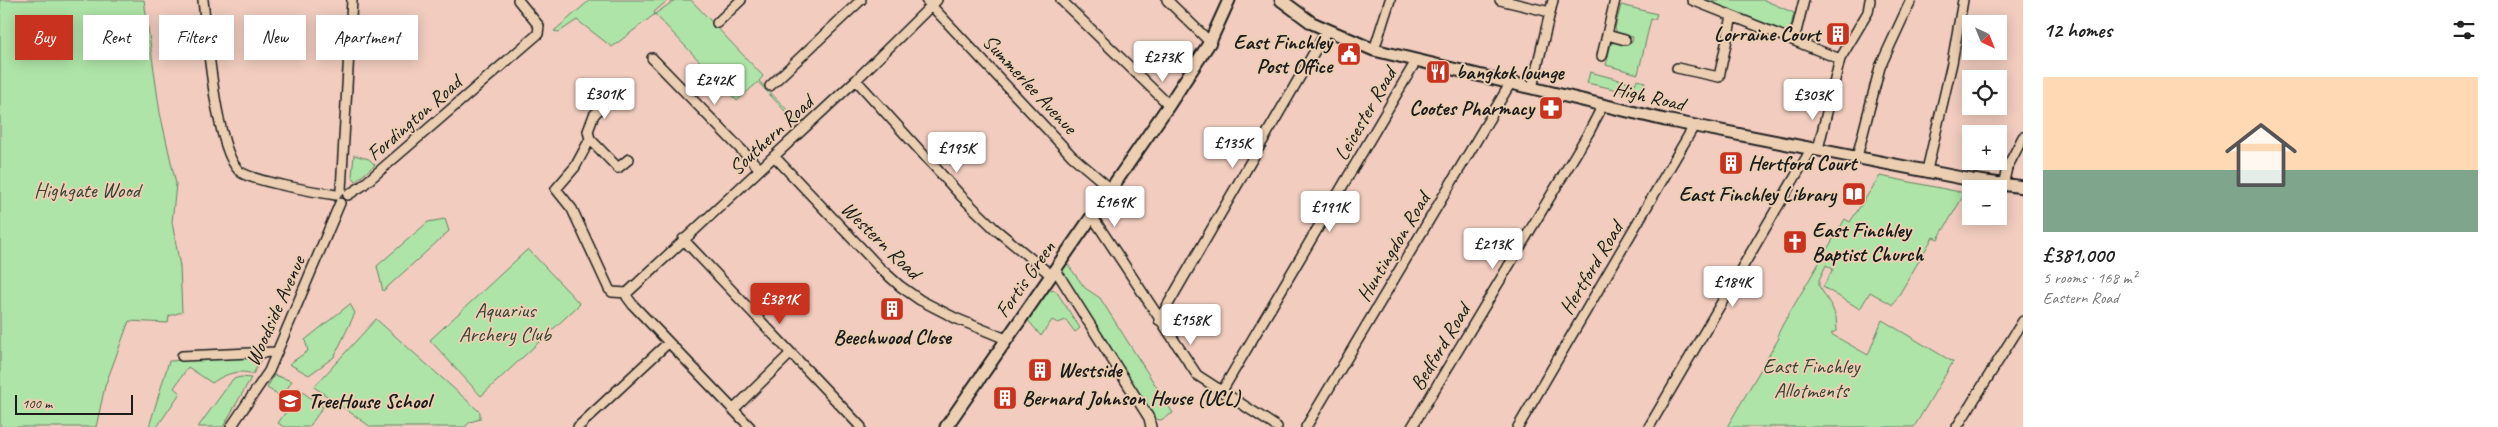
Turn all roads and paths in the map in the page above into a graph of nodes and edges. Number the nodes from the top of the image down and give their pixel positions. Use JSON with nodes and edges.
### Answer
{"nodes":[{"id":1,"x":203,"y":0,"type":"edge"},
{"id":2,"x":352,"y":0,"type":"edge"},
{"id":3,"x":518,"y":0,"type":"edge"},
{"id":4,"x":741,"y":0,"type":"edge"},
{"id":5,"x":861,"y":0,"type":"edge"},
{"id":6,"x":1061,"y":0,"type":"edge"},
{"id":7,"x":1167,"y":0,"type":"edge"},
{"id":8,"x":1229,"y":0,"type":"edge"},
{"id":9,"x":1281,"y":0,"type":"edge"},
{"id":10,"x":1390,"y":0,"type":"edge"},
{"id":11,"x":1500,"y":0,"type":"edge"},
{"id":12,"x":1553,"y":0,"type":"edge"},
{"id":13,"x":1614,"y":0,"type":"edge"},
{"id":14,"x":1692,"y":0,"type":"edge"},
{"id":15,"x":1804,"y":0,"type":"edge"},
{"id":16,"x":1870,"y":0,"type":"edge"},
{"id":17,"x":1911,"y":0,"type":"edge"},
{"id":18,"x":1963,"y":0,"type":"edge"},
{"id":19,"x":931,"y":2,"type":"edge"},
{"id":20,"x":1550,"y":12,"type":"junction"},
{"id":21,"x":1732,"y":16,"type":"junction"},
{"id":22,"x":717,"y":23,"type":"dead end"},
{"id":23,"x":1327,"y":30,"type":"junction"},
{"id":24,"x":1607,"y":35,"type":"junction"},
{"id":25,"x":1626,"y":40,"type":"dead end"},
{"id":26,"x":1794,"y":40,"type":"junction"},
{"id":27,"x":1210,"y":42,"type":"junction"},
{"id":28,"x":1374,"y":50,"type":"junction"},
{"id":29,"x":1602,"y":56,"type":"dead end"},
{"id":30,"x":652,"y":58,"type":"dead end"},
{"id":31,"x":1840,"y":59,"type":"junction"},
{"id":32,"x":1416,"y":61,"type":"junction"},
{"id":33,"x":1677,"y":68,"type":"dead end"},
{"id":34,"x":856,"y":80,"type":"junction"},
{"id":35,"x":1510,"y":84,"type":"junction"},
{"id":36,"x":770,"y":86,"type":"dead end"},
{"id":37,"x":1532,"y":88,"type":"junction"},
{"id":38,"x":596,"y":90,"type":"dead end"},
{"id":39,"x":1168,"y":105,"type":"junction"},
{"id":40,"x":1603,"y":105,"type":"junction"},
{"id":41,"x":1694,"y":126,"type":"junction"},
{"id":42,"x":2023,"y":137,"type":"edge"},
{"id":43,"x":590,"y":139,"type":"junction"},
{"id":44,"x":1815,"y":148,"type":"junction"},
{"id":45,"x":774,"y":156,"type":"junction"},
{"id":46,"x":1857,"y":157,"type":"junction"},
{"id":47,"x":629,"y":159,"type":"dead end"},
{"id":48,"x":760,"y":169,"type":"junction"},
{"id":49,"x":1927,"y":170,"type":"junction"},
{"id":50,"x":1977,"y":180,"type":"edge"},
{"id":51,"x":2003,"y":180,"type":"edge"},
{"id":52,"x":2007,"y":185,"type":"edge"},
{"id":53,"x":2023,"y":187,"type":"edge"},
{"id":54,"x":1110,"y":189,"type":"junction"},
{"id":55,"x":341,"y":196,"type":"junction"},
{"id":56,"x":1092,"y":216,"type":"junction"},
{"id":57,"x":683,"y":239,"type":"junction"},
{"id":58,"x":1053,"y":272,"type":"junction"},
{"id":59,"x":628,"y":293,"type":"junction"},
{"id":60,"x":1159,"y":320,"type":"junction"},
{"id":61,"x":2023,"y":321,"type":"edge"},
{"id":62,"x":1006,"y":339,"type":"junction"},
{"id":63,"x":668,"y":343,"type":"junction"},
{"id":64,"x":275,"y":352,"type":"junction"},
{"id":65,"x":790,"y":354,"type":"junction"},
{"id":66,"x":182,"y":356,"type":"dead end"},
{"id":67,"x":1222,"y":391,"type":"junction"},
{"id":68,"x":733,"y":410,"type":"junction"},
{"id":69,"x":231,"y":427,"type":"edge"},
{"id":70,"x":578,"y":427,"type":"edge"},
{"id":71,"x":750,"y":427,"type":"edge"},
{"id":72,"x":861,"y":427,"type":"edge"},
{"id":73,"x":946,"y":427,"type":"edge"},
{"id":74,"x":1151,"y":427,"type":"edge"},
{"id":75,"x":1277,"y":427,"type":"edge"},
{"id":76,"x":1306,"y":427,"type":"edge"},
{"id":77,"x":1412,"y":427,"type":"edge"},
{"id":78,"x":1518,"y":427,"type":"edge"},
{"id":79,"x":1649,"y":427,"type":"edge"},
{"id":80,"x":1957,"y":427,"type":"edge"}],
"edges":[{"from":1,"to":55,"type":"street"},
{"from":2,"to":55,"type":"street","name":"Woodside Avenue"},
{"from":3,"to":55,"type":"street","name":"Fordington Road"},
{"from":4,"to":22,"type":"street"},
{"from":5,"to":36,"type":"street"},
{"from":6,"to":39,"type":"street"},
{"from":7,"to":27,"type":"street"},
{"from":8,"to":27,"type":"main road","name":"Fortis Green"},
{"from":9,"to":23,"type":"main road","name":"High Road"},
{"from":10,"to":28,"type":"street"},
{"from":11,"to":20,"type":"street"},
{"from":12,"to":20,"type":"street"},
{"from":13,"to":24,"type":"street"},
{"from":14,"to":21,"type":"street"},
{"from":15,"to":26,"type":"street"},
{"from":16,"to":31,"type":"street"},
{"from":17,"to":46,"type":"street"},
{"from":18,"to":49,"type":"street"},
{"from":19,"to":34,"type":"street","name":"Southern Road"},
{"from":19,"to":54,"type":"street","name":"Summerlee Avenue"},
{"from":20,"to":37,"type":"street"},
{"from":21,"to":26,"type":"street"},
{"from":21,"to":33,"type":"street"},
{"from":23,"to":28,"type":"main road","name":"High Road"},
{"from":23,"to":60,"type":"street"},
{"from":24,"to":25,"type":"street"},
{"from":24,"to":29,"type":"street"},
{"from":26,"to":31,"type":"street"},
{"from":27,"to":39,"type":"main road","name":"Fortis Green"},
{"from":28,"to":32,"type":"main road","name":"High Road"},
{"from":30,"to":48,"type":"street"},
{"from":31,"to":44,"type":"street"},
{"from":32,"to":35,"type":"main road","name":"High Road"},
{"from":32,"to":67,"type":"street","name":"Leicester Road"},
{"from":34,"to":45,"type":"street","name":"Southern Road"},
{"from":34,"to":58,"type":"street"},
{"from":35,"to":37,"type":"main road","name":"High Road"},
{"from":35,"to":76,"type":"street","name":"Huntingdon Road"},
{"from":37,"to":40,"type":"main road","name":"High Road"},
{"from":38,"to":43,"type":"street"},
{"from":39,"to":54,"type":"main road","name":"Fortis Green"},
{"from":40,"to":41,"type":"main road","name":"High Road"},
{"from":40,"to":77,"type":"street","name":"Bedford Road"},
{"from":41,"to":44,"type":"main road","name":"High Road"},
{"from":41,"to":78,"type":"street","name":"Hertford Road"},
{"from":42,"to":51,"type":"street"},
{"from":43,"to":47,"type":"street"},
{"from":43,"to":59,"type":"street"},
{"from":44,"to":46,"type":"main road","name":"High Road"},
{"from":44,"to":79,"type":"street"},
{"from":45,"to":48,"type":"street","name":"Southern Road"},
{"from":45,"to":62,"type":"street","name":"Western Road"},
{"from":46,"to":49,"type":"main road","name":"High Road"},
{"from":48,"to":57,"type":"street","name":"Southern Road"},
{"from":49,"to":50,"type":"main road","name":"High Road"},
{"from":52,"to":53,"type":"main road","name":"High Road"},
{"from":54,"to":56,"type":"main road","name":"Fortis Green"},
{"from":55,"to":64,"type":"street","name":"Woodside Avenue"},
{"from":56,"to":58,"type":"main road","name":"Fortis Green"},
{"from":56,"to":60,"type":"street"},
{"from":57,"to":59,"type":"street","name":"Southern Road"},
{"from":57,"to":65,"type":"street"},
{"from":58,"to":62,"type":"main road","name":"Fortis Green"},
{"from":58,"to":74,"type":"street"},
{"from":59,"to":63,"type":"street"},
{"from":60,"to":67,"type":"street"},
{"from":61,"to":80,"type":"street"},
{"from":62,"to":73,"type":"main road","name":"Fortis Green"},
{"from":63,"to":68,"type":"street"},
{"from":63,"to":70,"type":"street"},
{"from":64,"to":66,"type":"street"},
{"from":64,"to":69,"type":"street","name":"Woodside Avenue"},
{"from":65,"to":68,"type":"street"},
{"from":65,"to":72,"type":"street"},
{"from":67,"to":75,"type":"street"},
{"from":68,"to":71,"type":"street"}]}
